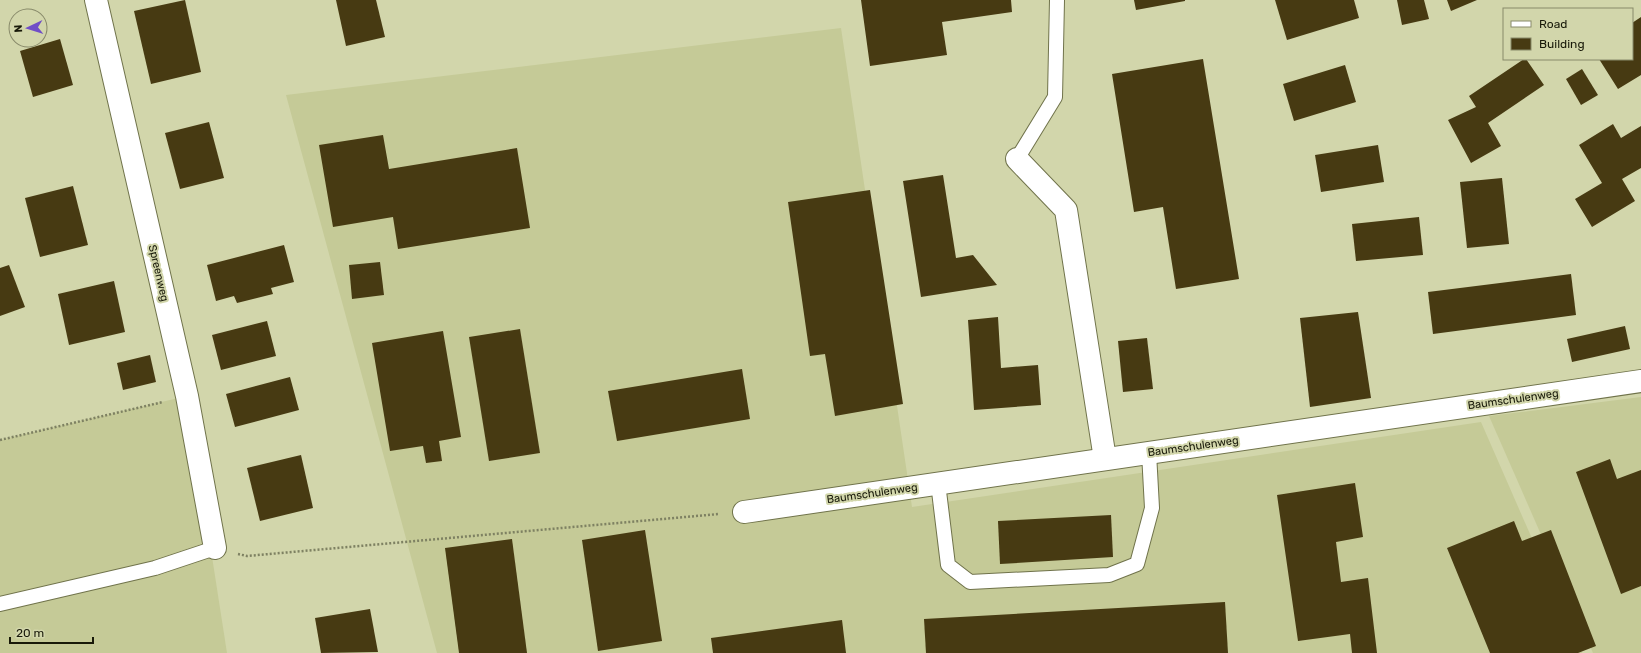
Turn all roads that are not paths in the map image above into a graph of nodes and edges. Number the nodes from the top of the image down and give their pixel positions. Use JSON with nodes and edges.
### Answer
{"nodes":[{"id":1,"x":96,"y":0,"type":"edge"},
{"id":2,"x":1057,"y":0,"type":"edge"},
{"id":3,"x":1017,"y":159,"type":"joint"},
{"id":4,"x":1641,"y":380,"type":"edge"},
{"id":5,"x":1149,"y":453,"type":"junction"},
{"id":6,"x":1104,"y":459,"type":"junction"},
{"id":7,"x":938,"y":483,"type":"junction"},
{"id":8,"x":744,"y":512,"type":"road end"},
{"id":9,"x":215,"y":548,"type":"joint"},
{"id":10,"x":0,"y":604,"type":"edge"}],
"edges":[{"from":1,"to":9,"type":"street","name":"Spreenweg"},
{"from":2,"to":3,"type":"lane"},
{"from":3,"to":6,"type":"street"},
{"from":4,"to":5,"type":"street","name":"Baumschulenweg"},
{"from":5,"to":6,"type":"street","name":"Baumschulenweg"},
{"from":5,"to":7,"type":"lane"},
{"from":6,"to":7,"type":"street","name":"Baumschulenweg"},
{"from":7,"to":8,"type":"street","name":"Baumschulenweg"},
{"from":9,"to":10,"type":"lane"}]}
